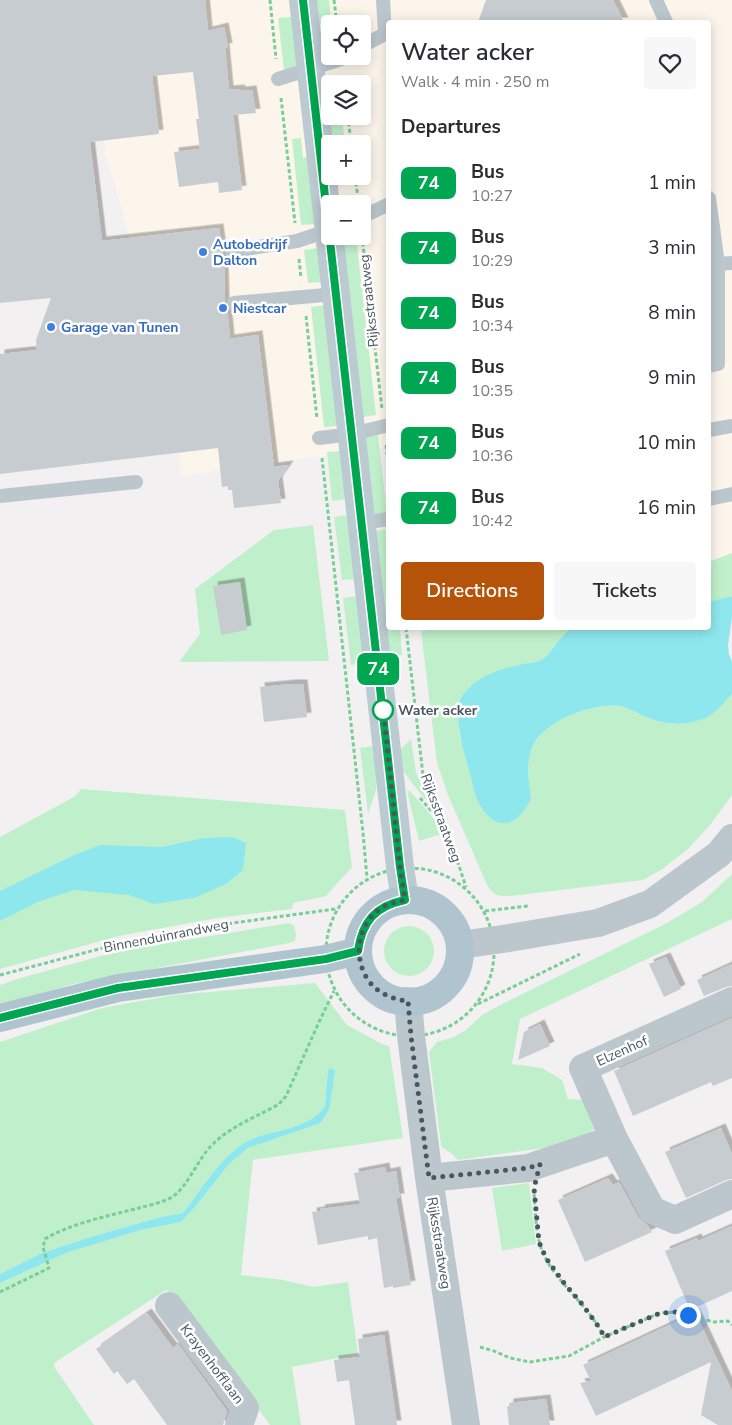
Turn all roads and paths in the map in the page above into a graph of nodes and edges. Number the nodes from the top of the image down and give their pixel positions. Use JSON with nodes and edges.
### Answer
{"nodes":[{"id":1,"x":303,"y":0,"type":"edge"},
{"id":2,"x":334,"y":0,"type":"edge"},
{"id":3,"x":383,"y":0,"type":"edge"},
{"id":4,"x":656,"y":0,"type":"edge"},
{"id":5,"x":336,"y":15,"type":"edge"},
{"id":6,"x":665,"y":20,"type":"edge"},
{"id":7,"x":371,"y":41,"type":"edge"},
{"id":8,"x":321,"y":65,"type":"edge"},
{"id":9,"x":310,"y":69,"type":"junction"},
{"id":10,"x":278,"y":79,"type":"dead end"},
{"id":11,"x":325,"y":195,"type":"edge"},
{"id":12,"x":386,"y":205,"type":"edge"},
{"id":13,"x":711,"y":206,"type":"edge"},
{"id":14,"x":371,"y":213,"type":"edge"},
{"id":15,"x":321,"y":233,"type":"edge"},
{"id":16,"x":331,"y":245,"type":"edge"},
{"id":17,"x":363,"y":245,"type":"edge"},
{"id":18,"x":232,"y":250,"type":"dead end"},
{"id":19,"x":725,"y":263,"type":"edge"},
{"id":20,"x":336,"y":294,"type":"junction"},
{"id":21,"x":234,"y":303,"type":"dead end"},
{"id":22,"x":711,"y":366,"type":"edge"},
{"id":23,"x":386,"y":425,"type":"edge"},
{"id":24,"x":732,"y":426,"type":"edge"},
{"id":25,"x":711,"y":430,"type":"edge"},
{"id":26,"x":352,"y":434,"type":"junction"},
{"id":27,"x":319,"y":438,"type":"dead end"},
{"id":28,"x":136,"y":482,"type":"dead end"},
{"id":29,"x":732,"y":494,"type":"edge"},
{"id":30,"x":0,"y":496,"type":"edge"},
{"id":31,"x":711,"y":499,"type":"edge"},
{"id":32,"x":386,"y":519,"type":"edge"},
{"id":33,"x":362,"y":523,"type":"junction"},
{"id":34,"x":406,"y":630,"type":"edge"},
{"id":35,"x":732,"y":838,"type":"edge"},
{"id":36,"x":466,"y":888,"type":"dead end"},
{"id":37,"x":405,"y":900,"type":"junction"},
{"id":38,"x":335,"y":909,"type":"dead end"},
{"id":39,"x":460,"y":945,"type":"junction"},
{"id":40,"x":358,"y":951,"type":"junction"},
{"id":41,"x":584,"y":952,"type":"dead end"},
{"id":42,"x":0,"y":975,"type":"edge"},
{"id":43,"x":335,"y":990,"type":"dead end"},
{"id":44,"x":408,"y":1001,"type":"junction"},
{"id":45,"x":732,"y":1002,"type":"edge"},
{"id":46,"x":477,"y":1004,"type":"dead end"},
{"id":47,"x":0,"y":1018,"type":"edge"},
{"id":48,"x":614,"y":1139,"type":"junction"},
{"id":49,"x":540,"y":1164,"type":"junction"},
{"id":50,"x":429,"y":1178,"type":"junction"},
{"id":51,"x":732,"y":1194,"type":"edge"},
{"id":52,"x":0,"y":1292,"type":"edge"},
{"id":53,"x":169,"y":1306,"type":"dead end"},
{"id":54,"x":732,"y":1325,"type":"edge"},
{"id":55,"x":604,"y":1337,"type":"junction"},
{"id":56,"x":453,"y":1339,"type":"junction"},
{"id":57,"x":239,"y":1425,"type":"edge"},
{"id":58,"x":466,"y":1425,"type":"edge"}],
"edges":[{"from":1,"to":9,"type":"main road"},
{"from":2,"to":5,"type":"path"},
{"from":3,"to":7,"type":"lane"},
{"from":4,"to":6,"type":"lane"},
{"from":8,"to":9,"type":"lane"},
{"from":9,"to":10,"type":"lane"},
{"from":9,"to":11,"type":"main road"},
{"from":12,"to":14,"type":"lane"},
{"from":13,"to":19,"type":"lane"},
{"from":15,"to":18,"type":"lane"},
{"from":16,"to":20,"type":"main road"},
{"from":17,"to":23,"type":"path","name":"Rijksstraatweg"},
{"from":19,"to":22,"type":"lane"},
{"from":20,"to":21,"type":"lane"},
{"from":20,"to":26,"type":"main road"},
{"from":23,"to":26,"type":"lane"},
{"from":24,"to":25,"type":"lane"},
{"from":26,"to":27,"type":"lane"},
{"from":26,"to":33,"type":"main road"},
{"from":28,"to":30,"type":"lane"},
{"from":29,"to":31,"type":"lane"},
{"from":32,"to":33,"type":"lane"},
{"from":33,"to":37,"type":"main road"},
{"from":34,"to":36,"type":"path","name":"Rijksstraatweg"},
{"from":35,"to":39,"type":"street"},
{"from":37,"to":39,"type":"main road"},
{"from":37,"to":40,"type":"main road"},
{"from":38,"to":42,"type":"path","name":"Binnenduinrandweg"},
{"from":39,"to":44,"type":"main road"},
{"from":40,"to":44,"type":"main road"},
{"from":40,"to":47,"type":"main road"},
{"from":41,"to":46,"type":"path"},
{"from":43,"to":52,"type":"path"},
{"from":44,"to":50,"type":"street","name":"Rijksstraatweg"},
{"from":45,"to":48,"type":"street","name":"Elzenhof"},
{"from":48,"to":49,"type":"street"},
{"from":48,"to":51,"type":"street","name":"Elzenhof"},
{"from":49,"to":50,"type":"street"},
{"from":49,"to":55,"type":"path"},
{"from":50,"to":56,"type":"street","name":"Rijksstraatweg"},
{"from":53,"to":57,"type":"street","name":"Krayenhofflaan"},
{"from":54,"to":55,"type":"path"},
{"from":55,"to":56,"type":"path"},
{"from":56,"to":58,"type":"street","name":"Rijksstraatweg"}]}
